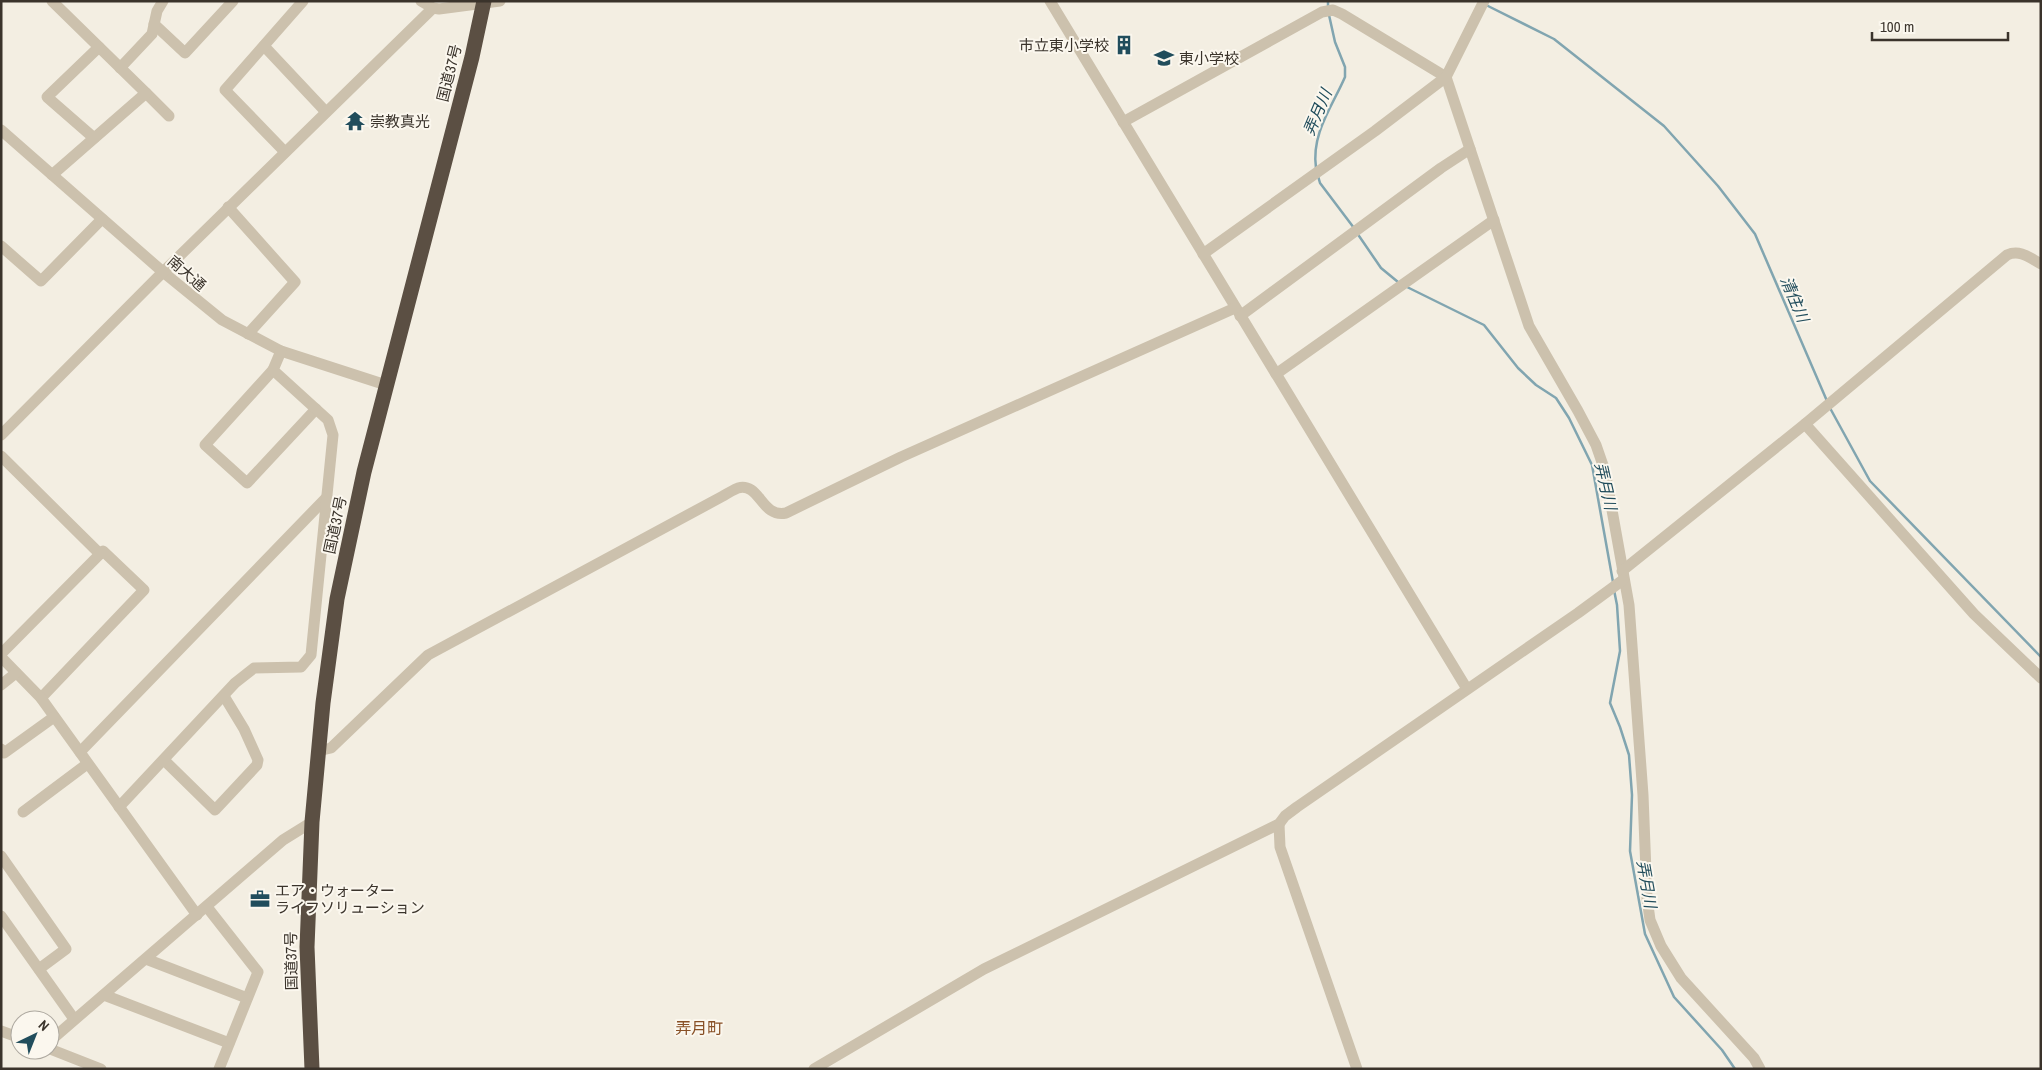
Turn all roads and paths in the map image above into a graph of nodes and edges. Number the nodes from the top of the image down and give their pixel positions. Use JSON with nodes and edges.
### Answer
{"nodes":[{"id":1,"x":52,"y":1,"type":"edge"},
{"id":2,"x":163,"y":1,"type":"edge"},
{"id":3,"x":233,"y":1,"type":"edge"},
{"id":4,"x":303,"y":1,"type":"edge"},
{"id":5,"x":421,"y":1,"type":"edge"},
{"id":6,"x":500,"y":1,"type":"edge"},
{"id":7,"x":1050,"y":1,"type":"edge"},
{"id":8,"x":1484,"y":1,"type":"edge"},
{"id":9,"x":484,"y":3,"type":"edge"},
{"id":10,"x":433,"y":8,"type":"junction"},
{"id":11,"x":154,"y":24,"type":"junction"},
{"id":12,"x":264,"y":46,"type":"junction"},
{"id":13,"x":99,"y":47,"type":"junction"},
{"id":14,"x":120,"y":68,"type":"junction"},
{"id":15,"x":1446,"y":77,"type":"junction"},
{"id":16,"x":146,"y":93,"type":"junction"},
{"id":17,"x":326,"y":112,"type":"junction"},
{"id":18,"x":169,"y":116,"type":"dead end"},
{"id":19,"x":1123,"y":122,"type":"junction"},
{"id":20,"x":1,"y":130,"type":"edge"},
{"id":21,"x":94,"y":138,"type":"junction"},
{"id":22,"x":1470,"y":150,"type":"junction"},
{"id":23,"x":285,"y":152,"type":"junction"},
{"id":24,"x":52,"y":174,"type":"junction"},
{"id":25,"x":228,"y":208,"type":"junction"},
{"id":26,"x":102,"y":218,"type":"junction"},
{"id":27,"x":1494,"y":220,"type":"junction"},
{"id":28,"x":1,"y":246,"type":"edge"},
{"id":29,"x":1203,"y":254,"type":"junction"},
{"id":30,"x":2041,"y":264,"type":"edge"},
{"id":31,"x":162,"y":272,"type":"junction"},
{"id":32,"x":1238,"y":312,"type":"junction"},
{"id":33,"x":248,"y":334,"type":"junction"},
{"id":34,"x":281,"y":351,"type":"junction"},
{"id":35,"x":273,"y":370,"type":"junction"},
{"id":36,"x":1276,"y":374,"type":"junction"},
{"id":37,"x":386,"y":385,"type":"junction"},
{"id":38,"x":316,"y":409,"type":"junction"},
{"id":39,"x":1805,"y":424,"type":"junction"},
{"id":40,"x":1,"y":435,"type":"edge"},
{"id":41,"x":1,"y":456,"type":"edge"},
{"id":42,"x":327,"y":497,"type":"junction"},
{"id":43,"x":100,"y":554,"type":"junction"},
{"id":44,"x":1622,"y":575,"type":"junction"},
{"id":45,"x":1,"y":655,"type":"edge"},
{"id":46,"x":16,"y":674,"type":"junction"},
{"id":47,"x":2041,"y":678,"type":"edge"},
{"id":48,"x":1,"y":685,"type":"edge"},
{"id":49,"x":1467,"y":690,"type":"junction"},
{"id":50,"x":224,"y":696,"type":"junction"},
{"id":51,"x":41,"y":698,"type":"junction"},
{"id":52,"x":54,"y":716,"type":"junction"},
{"id":53,"x":1,"y":749,"type":"edge"},
{"id":54,"x":318,"y":751,"type":"junction"},
{"id":55,"x":80,"y":752,"type":"junction"},
{"id":56,"x":164,"y":760,"type":"junction"},
{"id":57,"x":88,"y":764,"type":"junction"},
{"id":58,"x":119,"y":807,"type":"junction"},
{"id":59,"x":23,"y":812,"type":"dead end"},
{"id":60,"x":312,"y":822,"type":"junction"},
{"id":61,"x":1279,"y":824,"type":"junction"},
{"id":62,"x":1,"y":856,"type":"edge"},
{"id":63,"x":207,"y":906,"type":"junction"},
{"id":64,"x":197,"y":915,"type":"junction"},
{"id":65,"x":1,"y":916,"type":"edge"},
{"id":66,"x":146,"y":959,"type":"junction"},
{"id":67,"x":39,"y":970,"type":"junction"},
{"id":68,"x":104,"y":995,"type":"junction"},
{"id":69,"x":247,"y":998,"type":"junction"},
{"id":70,"x":74,"y":1020,"type":"junction"},
{"id":71,"x":60,"y":1032,"type":"edge"},
{"id":72,"x":229,"y":1043,"type":"junction"},
{"id":73,"x":60,"y":1053,"type":"edge"},
{"id":74,"x":101,"y":1069,"type":"edge"},
{"id":75,"x":219,"y":1069,"type":"edge"},
{"id":76,"x":312,"y":1069,"type":"edge"},
{"id":77,"x":814,"y":1069,"type":"edge"},
{"id":78,"x":1357,"y":1069,"type":"edge"},
{"id":79,"x":1760,"y":1069,"type":"edge"}],
"edges":[{"from":1,"to":13,"type":"street"},
{"from":2,"to":11,"type":"street"},
{"from":3,"to":11,"type":"street"},
{"from":4,"to":12,"type":"street"},
{"from":5,"to":10,"type":"street"},
{"from":6,"to":9,"type":"street"},
{"from":7,"to":19,"type":"street"},
{"from":8,"to":15,"type":"street"},
{"from":9,"to":10,"type":"street"},
{"from":9,"to":37,"type":"highway","name":"国道37号"},
{"from":10,"to":17,"type":"street"},
{"from":11,"to":14,"type":"street"},
{"from":12,"to":17,"type":"street"},
{"from":12,"to":23,"type":"street"},
{"from":13,"to":14,"type":"street"},
{"from":13,"to":21,"type":"street"},
{"from":14,"to":16,"type":"street"},
{"from":15,"to":19,"type":"street"},
{"from":15,"to":22,"type":"street"},
{"from":15,"to":29,"type":"street"},
{"from":16,"to":18,"type":"street"},
{"from":16,"to":21,"type":"street"},
{"from":17,"to":23,"type":"street"},
{"from":19,"to":29,"type":"street"},
{"from":20,"to":24,"type":"street","name":"南大通"},
{"from":21,"to":24,"type":"street"},
{"from":22,"to":27,"type":"street"},
{"from":22,"to":32,"type":"street"},
{"from":23,"to":25,"type":"street"},
{"from":24,"to":26,"type":"street","name":"南大通"},
{"from":25,"to":31,"type":"street"},
{"from":25,"to":33,"type":"street"},
{"from":26,"to":28,"type":"street"},
{"from":26,"to":31,"type":"street","name":"南大通"},
{"from":27,"to":36,"type":"street"},
{"from":27,"to":44,"type":"street"},
{"from":29,"to":32,"type":"street"},
{"from":30,"to":39,"type":"street"},
{"from":31,"to":33,"type":"street","name":"南大通"},
{"from":31,"to":40,"type":"street"},
{"from":32,"to":36,"type":"street"},
{"from":32,"to":54,"type":"street"},
{"from":33,"to":34,"type":"street","name":"南大通"},
{"from":34,"to":35,"type":"street"},
{"from":34,"to":37,"type":"street","name":"南大通"},
{"from":35,"to":38,"type":"street"},
{"from":35,"to":38,"type":"street"},
{"from":36,"to":49,"type":"street"},
{"from":37,"to":54,"type":"highway","name":"国道37号"},
{"from":38,"to":42,"type":"street"},
{"from":39,"to":44,"type":"street"},
{"from":39,"to":47,"type":"street"},
{"from":41,"to":43,"type":"street"},
{"from":42,"to":50,"type":"street"},
{"from":42,"to":55,"type":"street"},
{"from":43,"to":45,"type":"street"},
{"from":43,"to":51,"type":"street"},
{"from":44,"to":49,"type":"street"},
{"from":44,"to":79,"type":"street"},
{"from":45,"to":46,"type":"street"},
{"from":46,"to":48,"type":"street"},
{"from":46,"to":51,"type":"street"},
{"from":49,"to":61,"type":"street"},
{"from":50,"to":56,"type":"street"},
{"from":50,"to":56,"type":"street"},
{"from":51,"to":52,"type":"street"},
{"from":52,"to":53,"type":"street"},
{"from":52,"to":55,"type":"street"},
{"from":54,"to":60,"type":"highway","name":"国道37号"},
{"from":55,"to":57,"type":"street"},
{"from":56,"to":58,"type":"street"},
{"from":57,"to":58,"type":"street"},
{"from":57,"to":59,"type":"street"},
{"from":58,"to":64,"type":"street"},
{"from":60,"to":63,"type":"street"},
{"from":60,"to":76,"type":"highway","name":"国道37号"},
{"from":61,"to":77,"type":"street"},
{"from":61,"to":78,"type":"street"},
{"from":62,"to":67,"type":"street"},
{"from":63,"to":64,"type":"street"},
{"from":63,"to":69,"type":"street"},
{"from":64,"to":66,"type":"street"},
{"from":65,"to":67,"type":"street"},
{"from":66,"to":68,"type":"street"},
{"from":66,"to":69,"type":"street"},
{"from":67,"to":70,"type":"street"},
{"from":68,"to":70,"type":"street"},
{"from":68,"to":72,"type":"street"},
{"from":69,"to":72,"type":"street"},
{"from":70,"to":71,"type":"street"},
{"from":72,"to":75,"type":"street"},
{"from":73,"to":74,"type":"street"}]}
